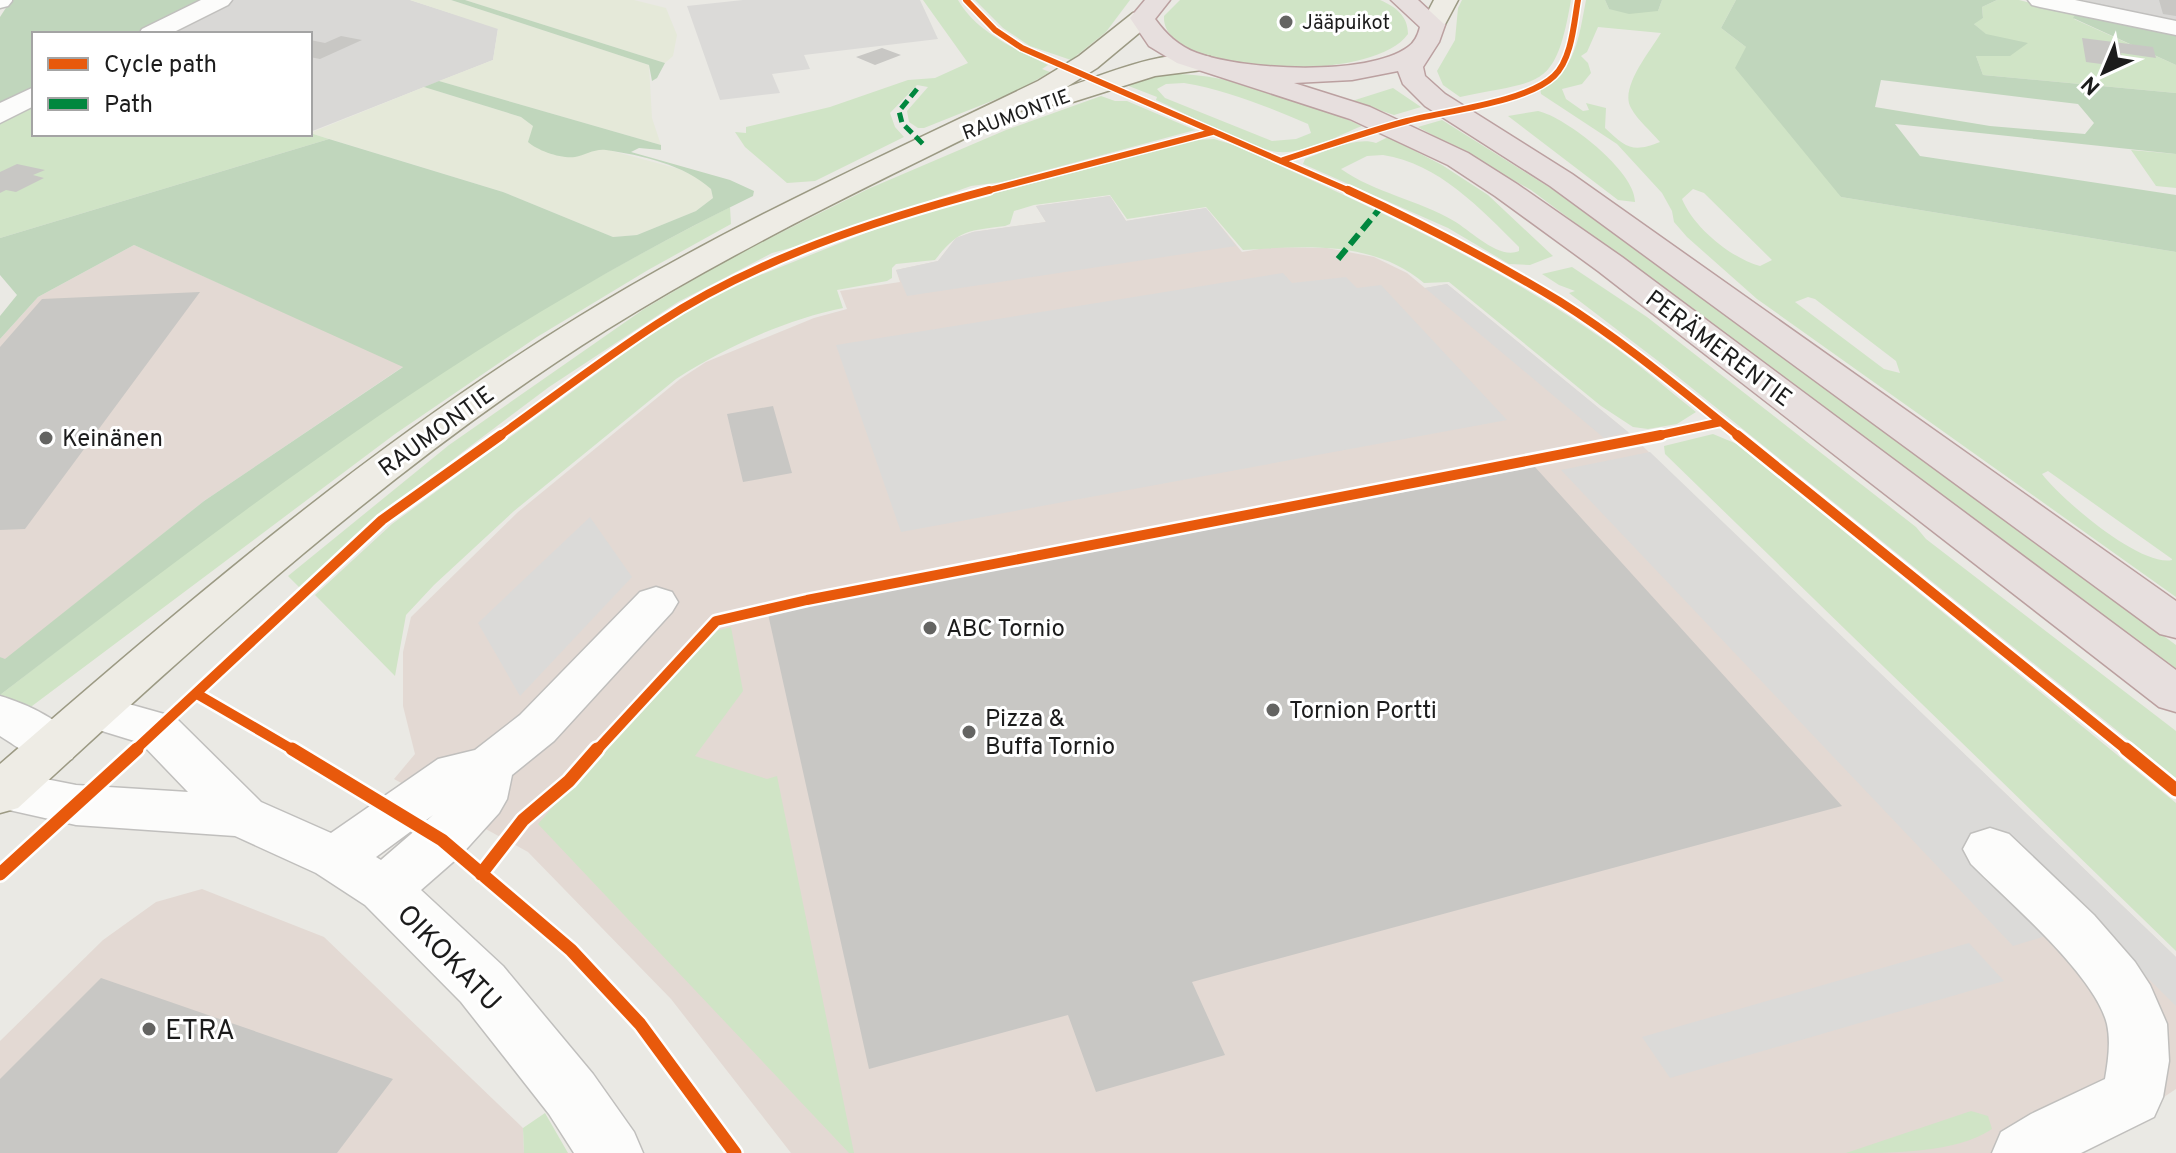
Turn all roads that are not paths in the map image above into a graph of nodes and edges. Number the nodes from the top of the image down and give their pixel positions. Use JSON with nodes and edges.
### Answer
{"nodes":[{"id":1,"x":220,"y":0,"type":"edge"},
{"id":2,"x":1403,"y":0,"type":"edge"},
{"id":3,"x":1446,"y":0,"type":"edge"},
{"id":4,"x":2040,"y":0,"type":"edge"},
{"id":5,"x":1150,"y":9,"type":"edge"},
{"id":6,"x":2176,"y":28,"type":"edge"},
{"id":7,"x":155,"y":32,"type":"edge"},
{"id":8,"x":1424,"y":40,"type":"junction"},
{"id":9,"x":1212,"y":66,"type":"junction"},
{"id":10,"x":32,"y":96,"type":"edge"},
{"id":11,"x":0,"y":115,"type":"edge"},
{"id":12,"x":925,"y":146,"type":"junction"},
{"id":13,"x":656,"y":602,"type":"dead end"},
{"id":14,"x":2176,"y":623,"type":"edge"},
{"id":15,"x":2176,"y":695,"type":"edge"},
{"id":16,"x":93,"y":711,"type":"junction"},
{"id":17,"x":0,"y":713,"type":"edge"},
{"id":18,"x":54,"y":746,"type":"junction"},
{"id":19,"x":489,"y":766,"type":"junction"},
{"id":20,"x":3,"y":792,"type":"edge"},
{"id":21,"x":242,"y":816,"type":"junction"},
{"id":22,"x":1990,"y":849,"type":"dead end"},
{"id":23,"x":335,"y":858,"type":"junction"},
{"id":24,"x":384,"y":889,"type":"junction"},
{"id":25,"x":611,"y":1153,"type":"edge"},
{"id":26,"x":2024,"y":1153,"type":"edge"}],
"edges":[{"from":1,"to":7,"type":"street"},
{"from":2,"to":8,"type":"highway"},
{"from":3,"to":8,"type":"main road"},
{"from":4,"to":6,"type":"street"},
{"from":5,"to":9,"type":"highway","name":"PERÄMERENTIE"},
{"from":5,"to":12,"type":"main road","name":"RAUMONTIE"},
{"from":8,"to":9,"type":"highway"},
{"from":8,"to":14,"type":"highway","name":"PERÄMERENTIE"},
{"from":9,"to":12,"type":"main road","name":"RAUMONTIE"},
{"from":9,"to":15,"type":"highway","name":"PERÄMERENTIE"},
{"from":10,"to":11,"type":"street"},
{"from":12,"to":16,"type":"main road","name":"RAUMONTIE"},
{"from":13,"to":19,"type":"street"},
{"from":16,"to":18,"type":"main road","name":"RAUMONTIE"},
{"from":16,"to":21,"type":"street","name":"OIKOKATU"},
{"from":17,"to":18,"type":"street"},
{"from":18,"to":20,"type":"main road","name":"RAUMONTIE"},
{"from":19,"to":23,"type":"street"},
{"from":19,"to":24,"type":"street"},
{"from":20,"to":21,"type":"street","name":"OIKOKATU"},
{"from":21,"to":23,"type":"street","name":"OIKOKATU"},
{"from":22,"to":26,"type":"street"},
{"from":23,"to":24,"type":"street","name":"OIKOKATU"},
{"from":24,"to":25,"type":"street","name":"OIKOKATU"}]}
